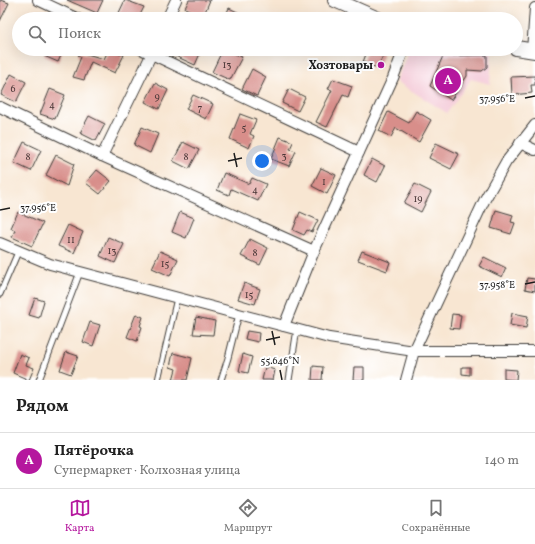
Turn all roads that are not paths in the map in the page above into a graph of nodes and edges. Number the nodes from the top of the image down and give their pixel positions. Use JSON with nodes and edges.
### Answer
{"nodes":[{"id":1,"x":38,"y":0,"type":"edge"},
{"id":2,"x":176,"y":0,"type":"edge"},
{"id":3,"x":335,"y":0,"type":"edge"},
{"id":4,"x":535,"y":8,"type":"edge"},
{"id":5,"x":63,"y":12,"type":"edge"},
{"id":6,"x":171,"y":12,"type":"edge"},
{"id":7,"x":362,"y":12,"type":"edge"},
{"id":8,"x":523,"y":49,"type":"edge"},
{"id":9,"x":534,"y":51,"type":"edge"},
{"id":10,"x":151,"y":56,"type":"edge"},
{"id":11,"x":161,"y":56,"type":"edge"},
{"id":12,"x":403,"y":56,"type":"edge"},
{"id":13,"x":0,"y":107,"type":"edge"},
{"id":14,"x":535,"y":125,"type":"edge"},
{"id":15,"x":520,"y":143,"type":"junction"},
{"id":16,"x":535,"y":150,"type":"edge"},
{"id":17,"x":359,"y":152,"type":"junction"},
{"id":18,"x":102,"y":156,"type":"junction"},
{"id":19,"x":0,"y":243,"type":"edge"},
{"id":20,"x":314,"y":250,"type":"junction"},
{"id":21,"x":18,"y":252,"type":"junction"},
{"id":22,"x":80,"y":272,"type":"junction"},
{"id":23,"x":0,"y":294,"type":"edge"},
{"id":24,"x":177,"y":298,"type":"junction"},
{"id":25,"x":239,"y":314,"type":"junction"},
{"id":26,"x":284,"y":326,"type":"junction"},
{"id":27,"x":297,"y":329,"type":"junction"},
{"id":28,"x":414,"y":351,"type":"junction"},
{"id":29,"x":535,"y":351,"type":"edge"},
{"id":30,"x":39,"y":380,"type":"edge"},
{"id":31,"x":158,"y":380,"type":"edge"},
{"id":32,"x":220,"y":380,"type":"edge"},
{"id":33,"x":289,"y":380,"type":"edge"},
{"id":34,"x":406,"y":380,"type":"edge"}],
"edges":[{"from":1,"to":5,"type":"street"},
{"from":2,"to":6,"type":"street"},
{"from":3,"to":7,"type":"main road"},
{"from":4,"to":9,"type":"street"},
{"from":8,"to":9,"type":"main road"},
{"from":10,"to":18,"type":"street"},
{"from":11,"to":17,"type":"street"},
{"from":12,"to":17,"type":"street"},
{"from":13,"to":18,"type":"street"},
{"from":14,"to":15,"type":"street"},
{"from":15,"to":16,"type":"street"},
{"from":15,"to":28,"type":"street"},
{"from":17,"to":20,"type":"street"},
{"from":18,"to":20,"type":"street"},
{"from":19,"to":21,"type":"street"},
{"from":20,"to":26,"type":"street"},
{"from":21,"to":22,"type":"street"},
{"from":21,"to":23,"type":"lane"},
{"from":22,"to":24,"type":"street"},
{"from":22,"to":30,"type":"lane"},
{"from":24,"to":25,"type":"street"},
{"from":24,"to":31,"type":"lane"},
{"from":25,"to":26,"type":"street"},
{"from":25,"to":32,"type":"lane"},
{"from":26,"to":27,"type":"street"},
{"from":27,"to":28,"type":"street"},
{"from":27,"to":33,"type":"lane"},
{"from":28,"to":29,"type":"street"},
{"from":28,"to":34,"type":"street"}]}
